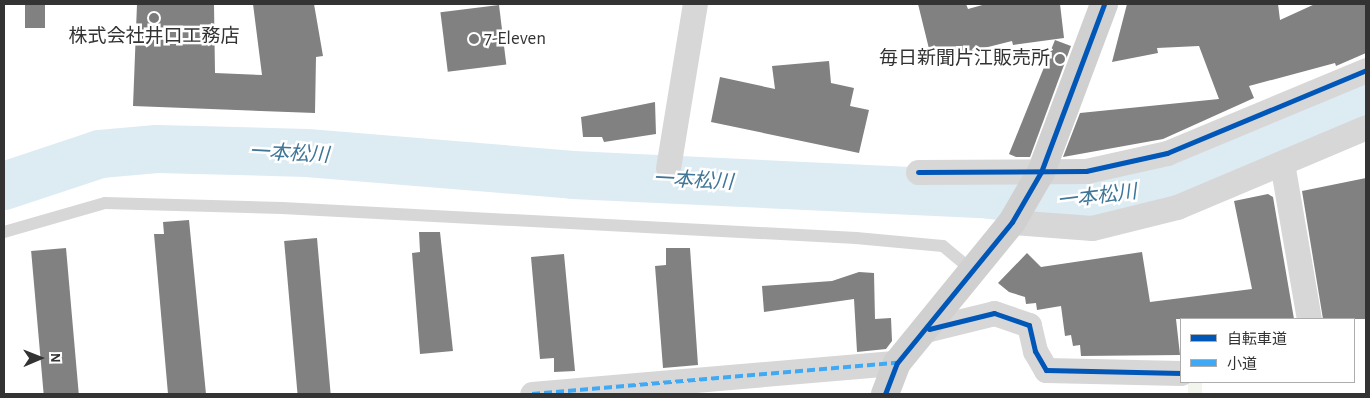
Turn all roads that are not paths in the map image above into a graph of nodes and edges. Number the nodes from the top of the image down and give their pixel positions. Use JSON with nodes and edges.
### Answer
{"nodes":[{"id":1,"x":695,"y":4,"type":"edge"},
{"id":2,"x":1104,"y":4,"type":"edge"},
{"id":3,"x":1366,"y":70,"type":"edge"},
{"id":4,"x":1366,"y":127,"type":"edge"},
{"id":5,"x":1282,"y":163,"type":"junction"},
{"id":6,"x":668,"y":168,"type":"dead end"},
{"id":7,"x":918,"y":172,"type":"dead end"},
{"id":8,"x":1038,"y":176,"type":"junction"},
{"id":9,"x":1016,"y":216,"type":"junction"},
{"id":10,"x":4,"y":232,"type":"edge"},
{"id":11,"x":974,"y":272,"type":"junction"},
{"id":12,"x":1309,"y":318,"type":"edge"},
{"id":13,"x":929,"y":329,"type":"junction"},
{"id":14,"x":897,"y":363,"type":"junction"},
{"id":15,"x":1180,"y":373,"type":"edge"},
{"id":16,"x":532,"y":394,"type":"edge"},
{"id":17,"x":885,"y":394,"type":"edge"}],
"edges":[{"from":1,"to":6,"type":"street"},
{"from":2,"to":8,"type":"street"},
{"from":3,"to":8,"type":"street"},
{"from":4,"to":5,"type":"street"},
{"from":5,"to":9,"type":"street"},
{"from":5,"to":12,"type":"street"},
{"from":7,"to":8,"type":"street"},
{"from":8,"to":9,"type":"street"},
{"from":9,"to":11,"type":"street"},
{"from":10,"to":11,"type":"lane"},
{"from":11,"to":13,"type":"street"},
{"from":13,"to":14,"type":"street"},
{"from":13,"to":15,"type":"street"},
{"from":14,"to":16,"type":"street"},
{"from":14,"to":17,"type":"street"}]}
